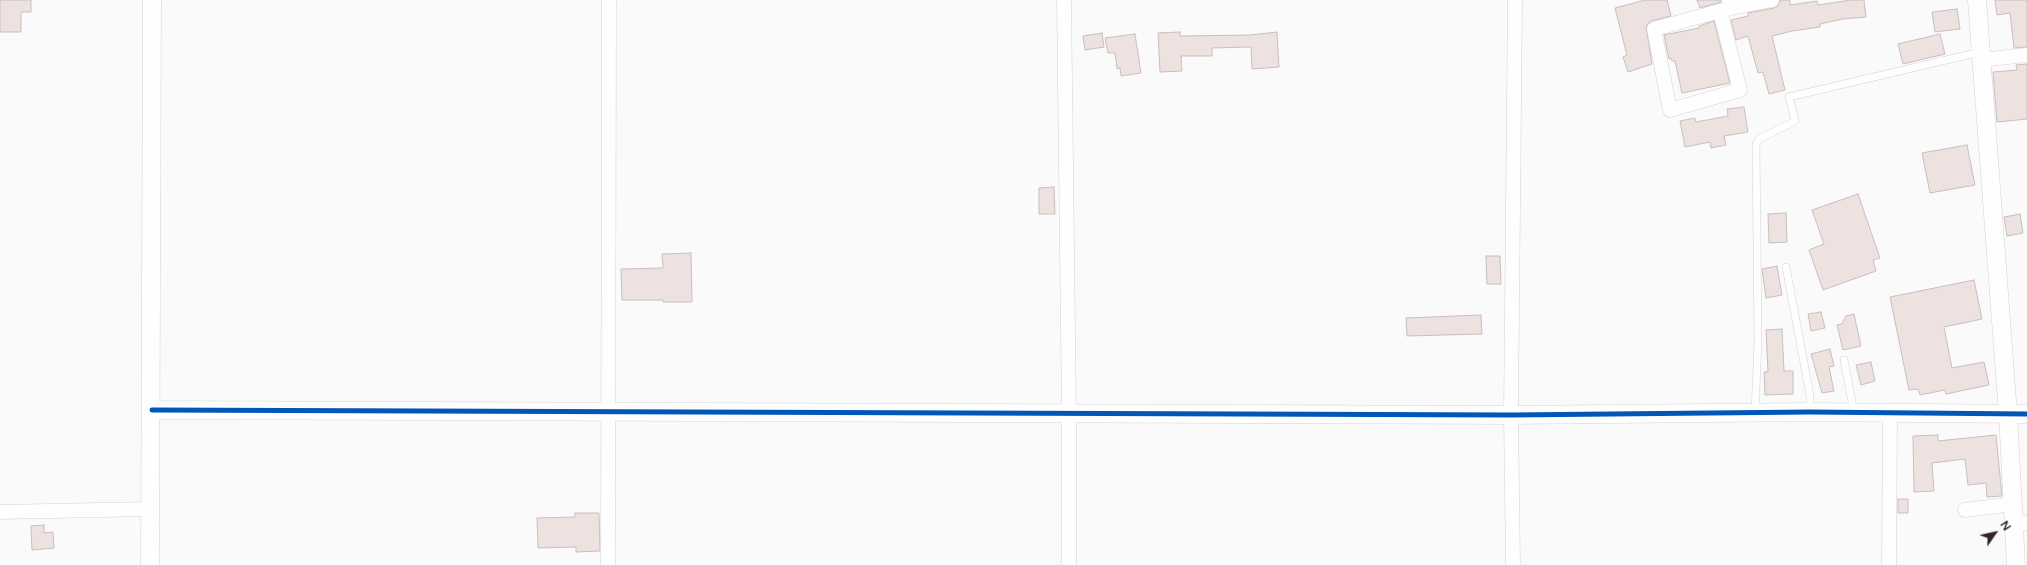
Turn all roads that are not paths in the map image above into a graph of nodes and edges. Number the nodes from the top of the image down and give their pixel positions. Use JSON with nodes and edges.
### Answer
{"nodes":[{"id":1,"x":152,"y":0,"type":"edge"},
{"id":2,"x":609,"y":0,"type":"edge"},
{"id":3,"x":1064,"y":0,"type":"edge"},
{"id":4,"x":1515,"y":0,"type":"edge"},
{"id":5,"x":1772,"y":0,"type":"edge"},
{"id":6,"x":1977,"y":0,"type":"edge"},
{"id":7,"x":1727,"y":6,"type":"edge"},
{"id":8,"x":2027,"y":55,"type":"edge"},
{"id":9,"x":1980,"y":56,"type":"junction"},
{"id":10,"x":1786,"y":267,"type":"dead end"},
{"id":11,"x":1844,"y":360,"type":"dead end"},
{"id":12,"x":152,"y":410,"type":"junction"},
{"id":13,"x":608,"y":412,"type":"junction"},
{"id":14,"x":1810,"y":412,"type":"junction"},
{"id":15,"x":1069,"y":413,"type":"junction"},
{"id":16,"x":1755,"y":413,"type":"junction"},
{"id":17,"x":1852,"y":413,"type":"junction"},
{"id":18,"x":1890,"y":413,"type":"junction"},
{"id":19,"x":2008,"y":414,"type":"junction"},
{"id":20,"x":2027,"y":414,"type":"edge"},
{"id":21,"x":1511,"y":415,"type":"junction"},
{"id":22,"x":2014,"y":504,"type":"junction"},
{"id":23,"x":150,"y":509,"type":"junction"},
{"id":24,"x":1965,"y":510,"type":"dead end"},
{"id":25,"x":0,"y":512,"type":"edge"},
{"id":26,"x":2020,"y":523,"type":"edge"},
{"id":27,"x":150,"y":565,"type":"edge"},
{"id":28,"x":608,"y":565,"type":"edge"},
{"id":29,"x":1069,"y":565,"type":"edge"},
{"id":30,"x":1514,"y":565,"type":"edge"},
{"id":31,"x":1889,"y":565,"type":"edge"},
{"id":32,"x":2016,"y":565,"type":"edge"}],
"edges":[{"from":1,"to":12,"type":"street"},
{"from":2,"to":13,"type":"street"},
{"from":3,"to":15,"type":"street"},
{"from":4,"to":21,"type":"street"},
{"from":5,"to":7,"type":"street"},
{"from":6,"to":9,"type":"street"},
{"from":7,"to":7,"type":"street"},
{"from":8,"to":9,"type":"street"},
{"from":9,"to":16,"type":"lane"},
{"from":9,"to":19,"type":"street"},
{"from":10,"to":14,"type":"lane"},
{"from":11,"to":17,"type":"lane"},
{"from":12,"to":13,"type":"street"},
{"from":12,"to":23,"type":"street"},
{"from":13,"to":15,"type":"street"},
{"from":13,"to":28,"type":"street"},
{"from":14,"to":16,"type":"street"},
{"from":14,"to":17,"type":"street"},
{"from":15,"to":21,"type":"street"},
{"from":15,"to":29,"type":"street"},
{"from":16,"to":21,"type":"street"},
{"from":17,"to":18,"type":"street"},
{"from":18,"to":19,"type":"street"},
{"from":18,"to":31,"type":"street"},
{"from":19,"to":20,"type":"street"},
{"from":19,"to":22,"type":"street"},
{"from":21,"to":30,"type":"street"},
{"from":22,"to":24,"type":"street"},
{"from":22,"to":26,"type":"street"},
{"from":23,"to":25,"type":"street"},
{"from":23,"to":27,"type":"street"},
{"from":26,"to":32,"type":"street"}]}
